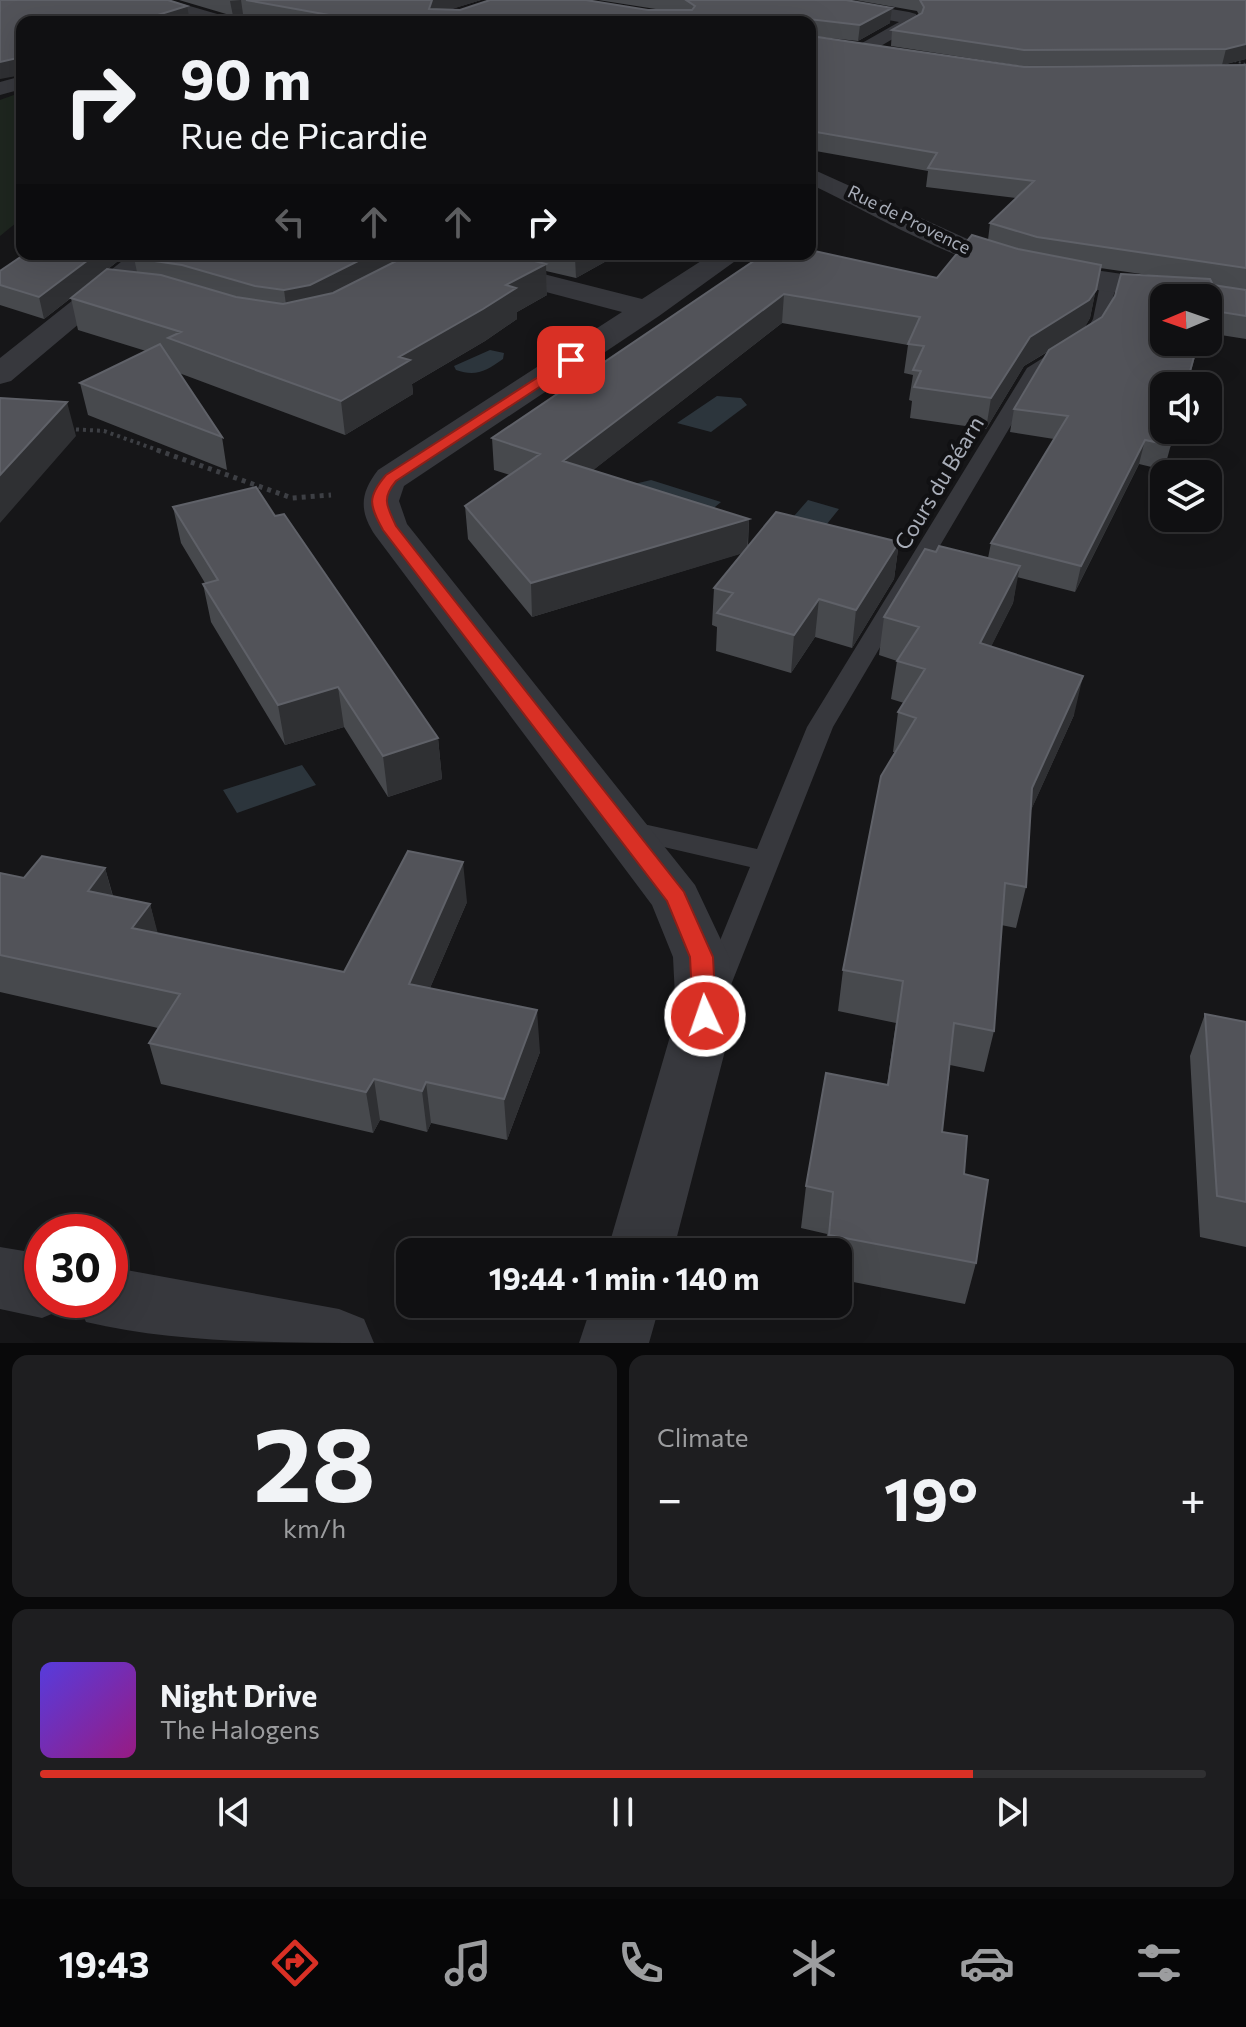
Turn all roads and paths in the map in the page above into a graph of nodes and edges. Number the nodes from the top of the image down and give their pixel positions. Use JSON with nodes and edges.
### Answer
{"nodes":[{"id":1,"x":150,"y":0,"type":"edge"},
{"id":2,"x":807,"y":0,"type":"edge"},
{"id":3,"x":209,"y":15,"type":"edge"},
{"id":4,"x":836,"y":47,"type":"edge"},
{"id":5,"x":862,"y":51,"type":"junction"},
{"id":6,"x":891,"y":56,"type":"edge"},
{"id":7,"x":1217,"y":57,"type":"edge"},
{"id":8,"x":1246,"y":64,"type":"edge"},
{"id":9,"x":816,"y":177,"type":"edge"},
{"id":10,"x":843,"y":188,"type":"junction"},
{"id":11,"x":816,"y":199,"type":"edge"},
{"id":12,"x":141,"y":260,"type":"edge"},
{"id":13,"x":461,"y":260,"type":"edge"},
{"id":14,"x":722,"y":260,"type":"edge"},
{"id":15,"x":1109,"y":280,"type":"junction"},
{"id":16,"x":107,"y":288,"type":"junction"},
{"id":17,"x":139,"y":291,"type":"edge"},
{"id":18,"x":1246,"y":301,"type":"edge"},
{"id":19,"x":648,"y":310,"type":"junction"},
{"id":20,"x":0,"y":374,"type":"edge"},
{"id":21,"x":59,"y":428,"type":"edge"},
{"id":22,"x":380,"y":491,"type":"junction"},
{"id":23,"x":623,"y":828,"type":"junction"},
{"id":24,"x":767,"y":861,"type":"junction"},
{"id":25,"x":705,"y":1016,"type":"junction"},
{"id":26,"x":644,"y":1238,"type":"edge"},
{"id":27,"x":0,"y":1278,"type":"edge"},
{"id":28,"x":24,"y":1283,"type":"edge"},
{"id":29,"x":128,"y":1302,"type":"edge"},
{"id":30,"x":622,"y":1318,"type":"edge"},
{"id":31,"x":339,"y":1343,"type":"edge"},
{"id":32,"x":614,"y":1343,"type":"edge"}],
"edges":[{"from":1,"to":3,"type":"street"},
{"from":2,"to":5,"type":"street"},
{"from":4,"to":5,"type":"street"},
{"from":5,"to":6,"type":"street"},
{"from":7,"to":8,"type":"path"},
{"from":9,"to":10,"type":"street","name":"Rue de Provence"},
{"from":10,"to":11,"type":"street"},
{"from":10,"to":15,"type":"street","name":"Rue de Provence"},
{"from":12,"to":16,"type":"street"},
{"from":13,"to":19,"type":"street"},
{"from":14,"to":19,"type":"street"},
{"from":15,"to":18,"type":"street","name":"Rue de Provence"},
{"from":15,"to":24,"type":"lane","name":"Cours du Béarn"},
{"from":16,"to":17,"type":"street"},
{"from":16,"to":20,"type":"street"},
{"from":19,"to":22,"type":"street"},
{"from":21,"to":22,"type":"path"},
{"from":22,"to":23,"type":"street"},
{"from":23,"to":24,"type":"lane"},
{"from":23,"to":25,"type":"street"},
{"from":24,"to":25,"type":"lane","name":"Cours du Béarn"},
{"from":25,"to":26,"type":"street"},
{"from":27,"to":28,"type":"street"},
{"from":29,"to":31,"type":"street"},
{"from":30,"to":32,"type":"street"}]}
